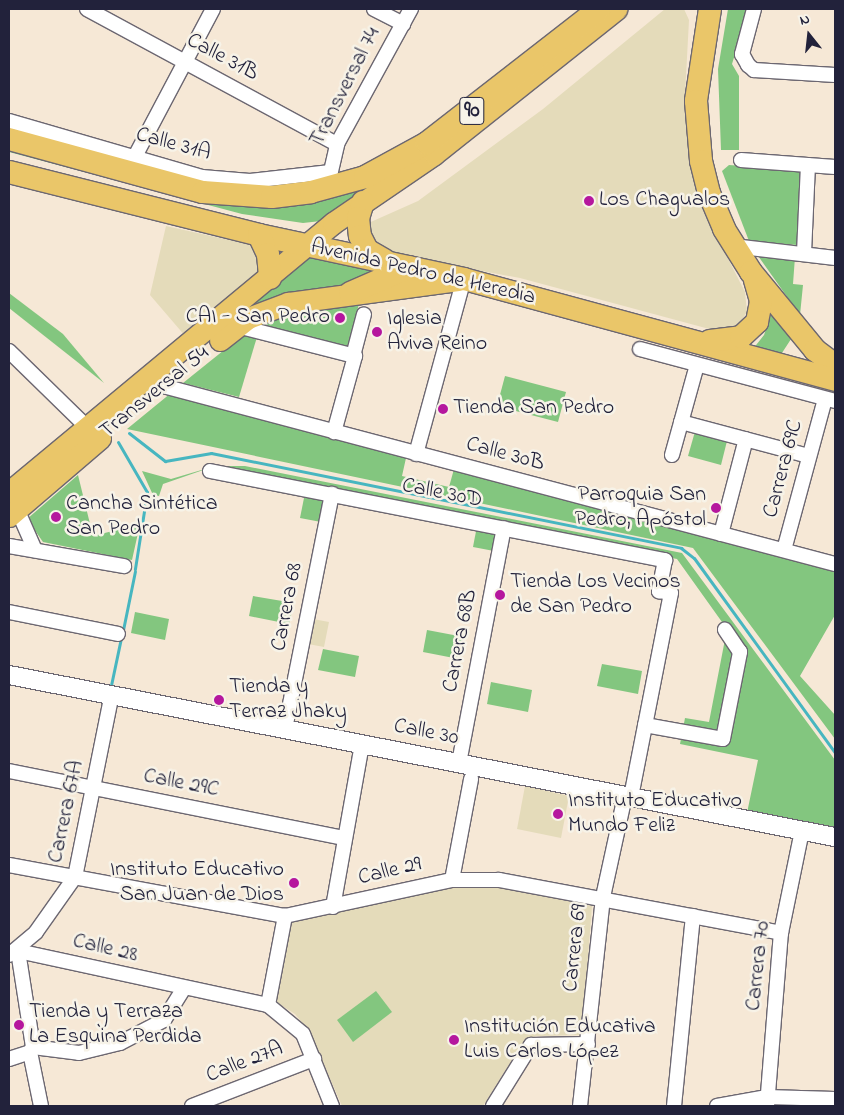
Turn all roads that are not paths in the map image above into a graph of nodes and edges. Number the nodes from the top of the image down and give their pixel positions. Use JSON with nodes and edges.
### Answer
{"nodes":[{"id":1,"x":87,"y":9,"type":"edge"},
{"id":2,"x":213,"y":9,"type":"edge"},
{"id":3,"x":374,"y":9,"type":"edge"},
{"id":4,"x":411,"y":9,"type":"edge"},
{"id":5,"x":599,"y":9,"type":"edge"},
{"id":6,"x":616,"y":9,"type":"edge"},
{"id":7,"x":698,"y":9,"type":"edge"},
{"id":8,"x":710,"y":9,"type":"edge"},
{"id":9,"x":754,"y":9,"type":"edge"},
{"id":10,"x":402,"y":24,"type":"junction"},
{"id":11,"x":184,"y":61,"type":"junction"},
{"id":12,"x":700,"y":71,"type":"junction"},
{"id":13,"x":835,"y":75,"type":"edge"},
{"id":14,"x":9,"y":120,"type":"edge"},
{"id":15,"x":9,"y":139,"type":"edge"},
{"id":16,"x":337,"y":144,"type":"junction"},
{"id":17,"x":741,"y":160,"type":"dead end"},
{"id":18,"x":130,"y":165,"type":"junction"},
{"id":19,"x":808,"y":165,"type":"junction"},
{"id":20,"x":835,"y":167,"type":"edge"},
{"id":21,"x":9,"y":172,"type":"edge"},
{"id":22,"x":330,"y":180,"type":"junction"},
{"id":23,"x":363,"y":202,"type":"junction"},
{"id":24,"x":259,"y":235,"type":"junction"},
{"id":25,"x":308,"y":246,"type":"junction"},
{"id":26,"x":734,"y":246,"type":"junction"},
{"id":27,"x":804,"y":252,"type":"junction"},
{"id":28,"x":835,"y":258,"type":"edge"},
{"id":29,"x":387,"y":262,"type":"junction"},
{"id":30,"x":410,"y":267,"type":"junction"},
{"id":31,"x":751,"y":272,"type":"junction"},
{"id":32,"x":270,"y":278,"type":"junction"},
{"id":33,"x":464,"y":279,"type":"junction"},
{"id":34,"x":350,"y":293,"type":"junction"},
{"id":35,"x":364,"y":314,"type":"dead end"},
{"id":36,"x":237,"y":326,"type":"junction"},
{"id":37,"x":684,"y":339,"type":"junction"},
{"id":38,"x":640,"y":350,"type":"dead end"},
{"id":39,"x":9,"y":351,"type":"edge"},
{"id":40,"x":354,"y":356,"type":"junction"},
{"id":41,"x":697,"y":365,"type":"junction"},
{"id":42,"x":835,"y":365,"type":"edge"},
{"id":43,"x":163,"y":386,"type":"junction"},
{"id":44,"x":832,"y":394,"type":"edge"},
{"id":45,"x":119,"y":414,"type":"junction"},
{"id":46,"x":681,"y":422,"type":"junction"},
{"id":47,"x":95,"y":430,"type":"junction"},
{"id":48,"x":334,"y":432,"type":"junction"},
{"id":49,"x":746,"y":439,"type":"junction"},
{"id":50,"x":416,"y":454,"type":"junction"},
{"id":51,"x":672,"y":455,"type":"dead end"},
{"id":52,"x":809,"y":456,"type":"junction"},
{"id":53,"x":210,"y":471,"type":"dead end"},
{"id":54,"x":332,"y":494,"type":"junction"},
{"id":55,"x":11,"y":506,"type":"edge"},
{"id":56,"x":504,"y":528,"type":"junction"},
{"id":57,"x":721,"y":534,"type":"junction"},
{"id":58,"x":9,"y":546,"type":"edge"},
{"id":59,"x":35,"y":550,"type":"junction"},
{"id":60,"x":784,"y":550,"type":"junction"},
{"id":61,"x":835,"y":564,"type":"edge"},
{"id":62,"x":124,"y":566,"type":"dead end"},
{"id":63,"x":670,"y":593,"type":"joint"},
{"id":64,"x":9,"y":612,"type":"edge"},
{"id":65,"x":725,"y":630,"type":"dead end"},
{"id":66,"x":118,"y":634,"type":"dead end"},
{"id":67,"x":9,"y":675,"type":"edge"},
{"id":68,"x":112,"y":694,"type":"junction"},
{"id":69,"x":645,"y":725,"type":"junction"},
{"id":70,"x":285,"y":728,"type":"junction"},
{"id":71,"x":362,"y":744,"type":"junction"},
{"id":72,"x":459,"y":763,"type":"junction"},
{"id":73,"x":9,"y":771,"type":"edge"},
{"id":74,"x":471,"y":779,"type":"dead end"},
{"id":75,"x":94,"y":788,"type":"junction"},
{"id":76,"x":628,"y":797,"type":"junction"},
{"id":77,"x":802,"y":831,"type":"junction"},
{"id":78,"x":835,"y":836,"type":"edge"},
{"id":79,"x":344,"y":838,"type":"junction"},
{"id":80,"x":9,"y":865,"type":"edge"},
{"id":81,"x":75,"y":877,"type":"junction"},
{"id":82,"x":452,"y":880,"type":"junction"},
{"id":83,"x":603,"y":897,"type":"junction"},
{"id":84,"x":333,"y":907,"type":"junction"},
{"id":85,"x":285,"y":916,"type":"junction"},
{"id":86,"x":693,"y":916,"type":"junction"},
{"id":87,"x":781,"y":933,"type":"junction"},
{"id":88,"x":13,"y":953,"type":"edge"},
{"id":89,"x":183,"y":989,"type":"junction"},
{"id":90,"x":268,"y":1005,"type":"junction"},
{"id":91,"x":588,"y":1044,"type":"junction"},
{"id":92,"x":31,"y":1050,"type":"junction"},
{"id":93,"x":314,"y":1059,"type":"junction"},
{"id":94,"x":9,"y":1060,"type":"edge"},
{"id":95,"x":835,"y":1099,"type":"edge"},
{"id":96,"x":767,"y":1102,"type":"edge"},
{"id":97,"x":42,"y":1106,"type":"edge"},
{"id":98,"x":192,"y":1106,"type":"edge"},
{"id":99,"x":332,"y":1106,"type":"edge"},
{"id":100,"x":493,"y":1106,"type":"edge"},
{"id":101,"x":580,"y":1106,"type":"edge"},
{"id":102,"x":674,"y":1106,"type":"edge"},
{"id":103,"x":717,"y":1106,"type":"edge"}],
"edges":[{"from":1,"to":11,"type":"street","name":"Calle 31B"},
{"from":2,"to":11,"type":"street"},
{"from":3,"to":10,"type":"street"},
{"from":4,"to":10,"type":"street","name":"Transversal 74"},
{"from":5,"to":22,"type":"highway","number":"90"},
{"from":6,"to":23,"type":"main road","number":"90"},
{"from":7,"to":12,"type":"highway"},
{"from":8,"to":12,"type":"highway"},
{"from":9,"to":13,"type":"street"},
{"from":10,"to":16,"type":"street","name":"Transversal 74"},
{"from":11,"to":16,"type":"street","name":"Calle 31B"},
{"from":11,"to":18,"type":"street"},
{"from":12,"to":26,"type":"highway"},
{"from":14,"to":18,"type":"street","name":"Calle 31A"},
{"from":15,"to":18,"type":"highway"},
{"from":16,"to":22,"type":"street","name":"Transversal 74"},
{"from":17,"to":19,"type":"street"},
{"from":18,"to":22,"type":"highway"},
{"from":19,"to":20,"type":"street"},
{"from":19,"to":27,"type":"street"},
{"from":21,"to":24,"type":"highway","name":"Avenida Pedro de Heredia"},
{"from":23,"to":25,"type":"main road","number":"90"},
{"from":23,"to":29,"type":"highway"},
{"from":24,"to":25,"type":"highway","name":"Avenida Pedro de Heredia"},
{"from":24,"to":32,"type":"highway"},
{"from":25,"to":29,"type":"highway","name":"Avenida Pedro de Heredia"},
{"from":25,"to":32,"type":"main road","name":"Transversal 54"},
{"from":26,"to":27,"type":"street"},
{"from":26,"to":31,"type":"highway"},
{"from":27,"to":28,"type":"street"},
{"from":29,"to":30,"type":"highway","name":"Avenida Pedro de Heredia"},
{"from":30,"to":33,"type":"highway","name":"Avenida Pedro de Heredia"},
{"from":30,"to":34,"type":"highway"},
{"from":31,"to":37,"type":"highway"},
{"from":31,"to":42,"type":"highway"},
{"from":32,"to":45,"type":"main road","name":"Transversal 54"},
{"from":33,"to":34,"type":"main road","name":"Transversal 54"},
{"from":33,"to":37,"type":"highway","name":"Avenida Pedro de Heredia"},
{"from":33,"to":50,"type":"street"},
{"from":34,"to":36,"type":"main road","name":"Transversal 54"},
{"from":35,"to":40,"type":"street"},
{"from":36,"to":40,"type":"street"},
{"from":36,"to":43,"type":"main road","name":"Transversal 54"},
{"from":37,"to":44,"type":"highway","name":"Avenida Pedro de Heredia"},
{"from":38,"to":41,"type":"street"},
{"from":39,"to":47,"type":"street"},
{"from":40,"to":48,"type":"street"},
{"from":41,"to":44,"type":"street"},
{"from":41,"to":46,"type":"street"},
{"from":43,"to":45,"type":"main road","name":"Transversal 54"},
{"from":43,"to":48,"type":"street","name":"Calle 30B"},
{"from":44,"to":52,"type":"street","name":"Carrera 69C"},
{"from":45,"to":47,"type":"main road","name":"Transversal 54"},
{"from":46,"to":49,"type":"street"},
{"from":46,"to":51,"type":"street"},
{"from":47,"to":55,"type":"main road","name":"Transversal 54"},
{"from":48,"to":50,"type":"street","name":"Calle 30B"},
{"from":49,"to":52,"type":"street"},
{"from":49,"to":57,"type":"street"},
{"from":50,"to":57,"type":"street","name":"Calle 30B"},
{"from":52,"to":60,"type":"street","name":"Carrera 69C"},
{"from":53,"to":54,"type":"street","name":"Calle 30D"},
{"from":54,"to":56,"type":"street","name":"Calle 30D"},
{"from":54,"to":70,"type":"street","name":"Carrera 68"},
{"from":55,"to":59,"type":"street"},
{"from":56,"to":63,"type":"street","name":"Calle 30D"},
{"from":56,"to":72,"type":"street","name":"Carrera 68B"},
{"from":57,"to":60,"type":"street","name":"Calle 30B"},
{"from":58,"to":59,"type":"street"},
{"from":59,"to":62,"type":"street"},
{"from":60,"to":61,"type":"street","name":"Calle 30B"},
{"from":63,"to":69,"type":"street","name":"Carrera 69"},
{"from":64,"to":66,"type":"street"},
{"from":65,"to":69,"type":"street"},
{"from":67,"to":68,"type":"street","name":"Calle 30"},
{"from":68,"to":70,"type":"street","name":"Calle 30"},
{"from":68,"to":75,"type":"street","name":"Carrera 67A"},
{"from":69,"to":76,"type":"street","name":"Carrera 69"},
{"from":70,"to":71,"type":"street","name":"Calle 30"},
{"from":71,"to":72,"type":"street","name":"Calle 30"},
{"from":71,"to":79,"type":"street"},
{"from":72,"to":76,"type":"street","name":"Calle 30"},
{"from":73,"to":75,"type":"street","name":"Calle 29C"},
{"from":74,"to":82,"type":"street"},
{"from":75,"to":79,"type":"street","name":"Calle 29C"},
{"from":75,"to":81,"type":"street","name":"Carrera 67A"},
{"from":76,"to":77,"type":"street","name":"Calle 30"},
{"from":76,"to":83,"type":"street","name":"Carrera 69"},
{"from":77,"to":78,"type":"street","name":"Calle 30"},
{"from":77,"to":87,"type":"street","name":"Carrera 70"},
{"from":79,"to":84,"type":"street"},
{"from":80,"to":81,"type":"street","name":"Calle 29"},
{"from":81,"to":85,"type":"street","name":"Calle 29"},
{"from":81,"to":88,"type":"street","name":"Carrera 67A"},
{"from":82,"to":83,"type":"street","name":"Calle 29"},
{"from":82,"to":84,"type":"street","name":"Calle 29"},
{"from":83,"to":86,"type":"street","name":"Calle 29"},
{"from":83,"to":91,"type":"street","name":"Carrera 69"},
{"from":84,"to":85,"type":"street","name":"Calle 29"},
{"from":85,"to":90,"type":"street"},
{"from":86,"to":87,"type":"street","name":"Calle 29"},
{"from":86,"to":102,"type":"street"},
{"from":87,"to":96,"type":"street","name":"Carrera 70"},
{"from":88,"to":89,"type":"street","name":"Calle 28"},
{"from":88,"to":92,"type":"street"},
{"from":89,"to":90,"type":"street","name":"Calle 28"},
{"from":89,"to":92,"type":"street"},
{"from":90,"to":93,"type":"street"},
{"from":91,"to":100,"type":"street"},
{"from":91,"to":101,"type":"street","name":"Carrera 69"},
{"from":92,"to":94,"type":"street"},
{"from":92,"to":97,"type":"street"},
{"from":93,"to":98,"type":"street","name":"Calle 27A"},
{"from":93,"to":99,"type":"street"},
{"from":95,"to":96,"type":"street"},
{"from":96,"to":103,"type":"street"}]}
